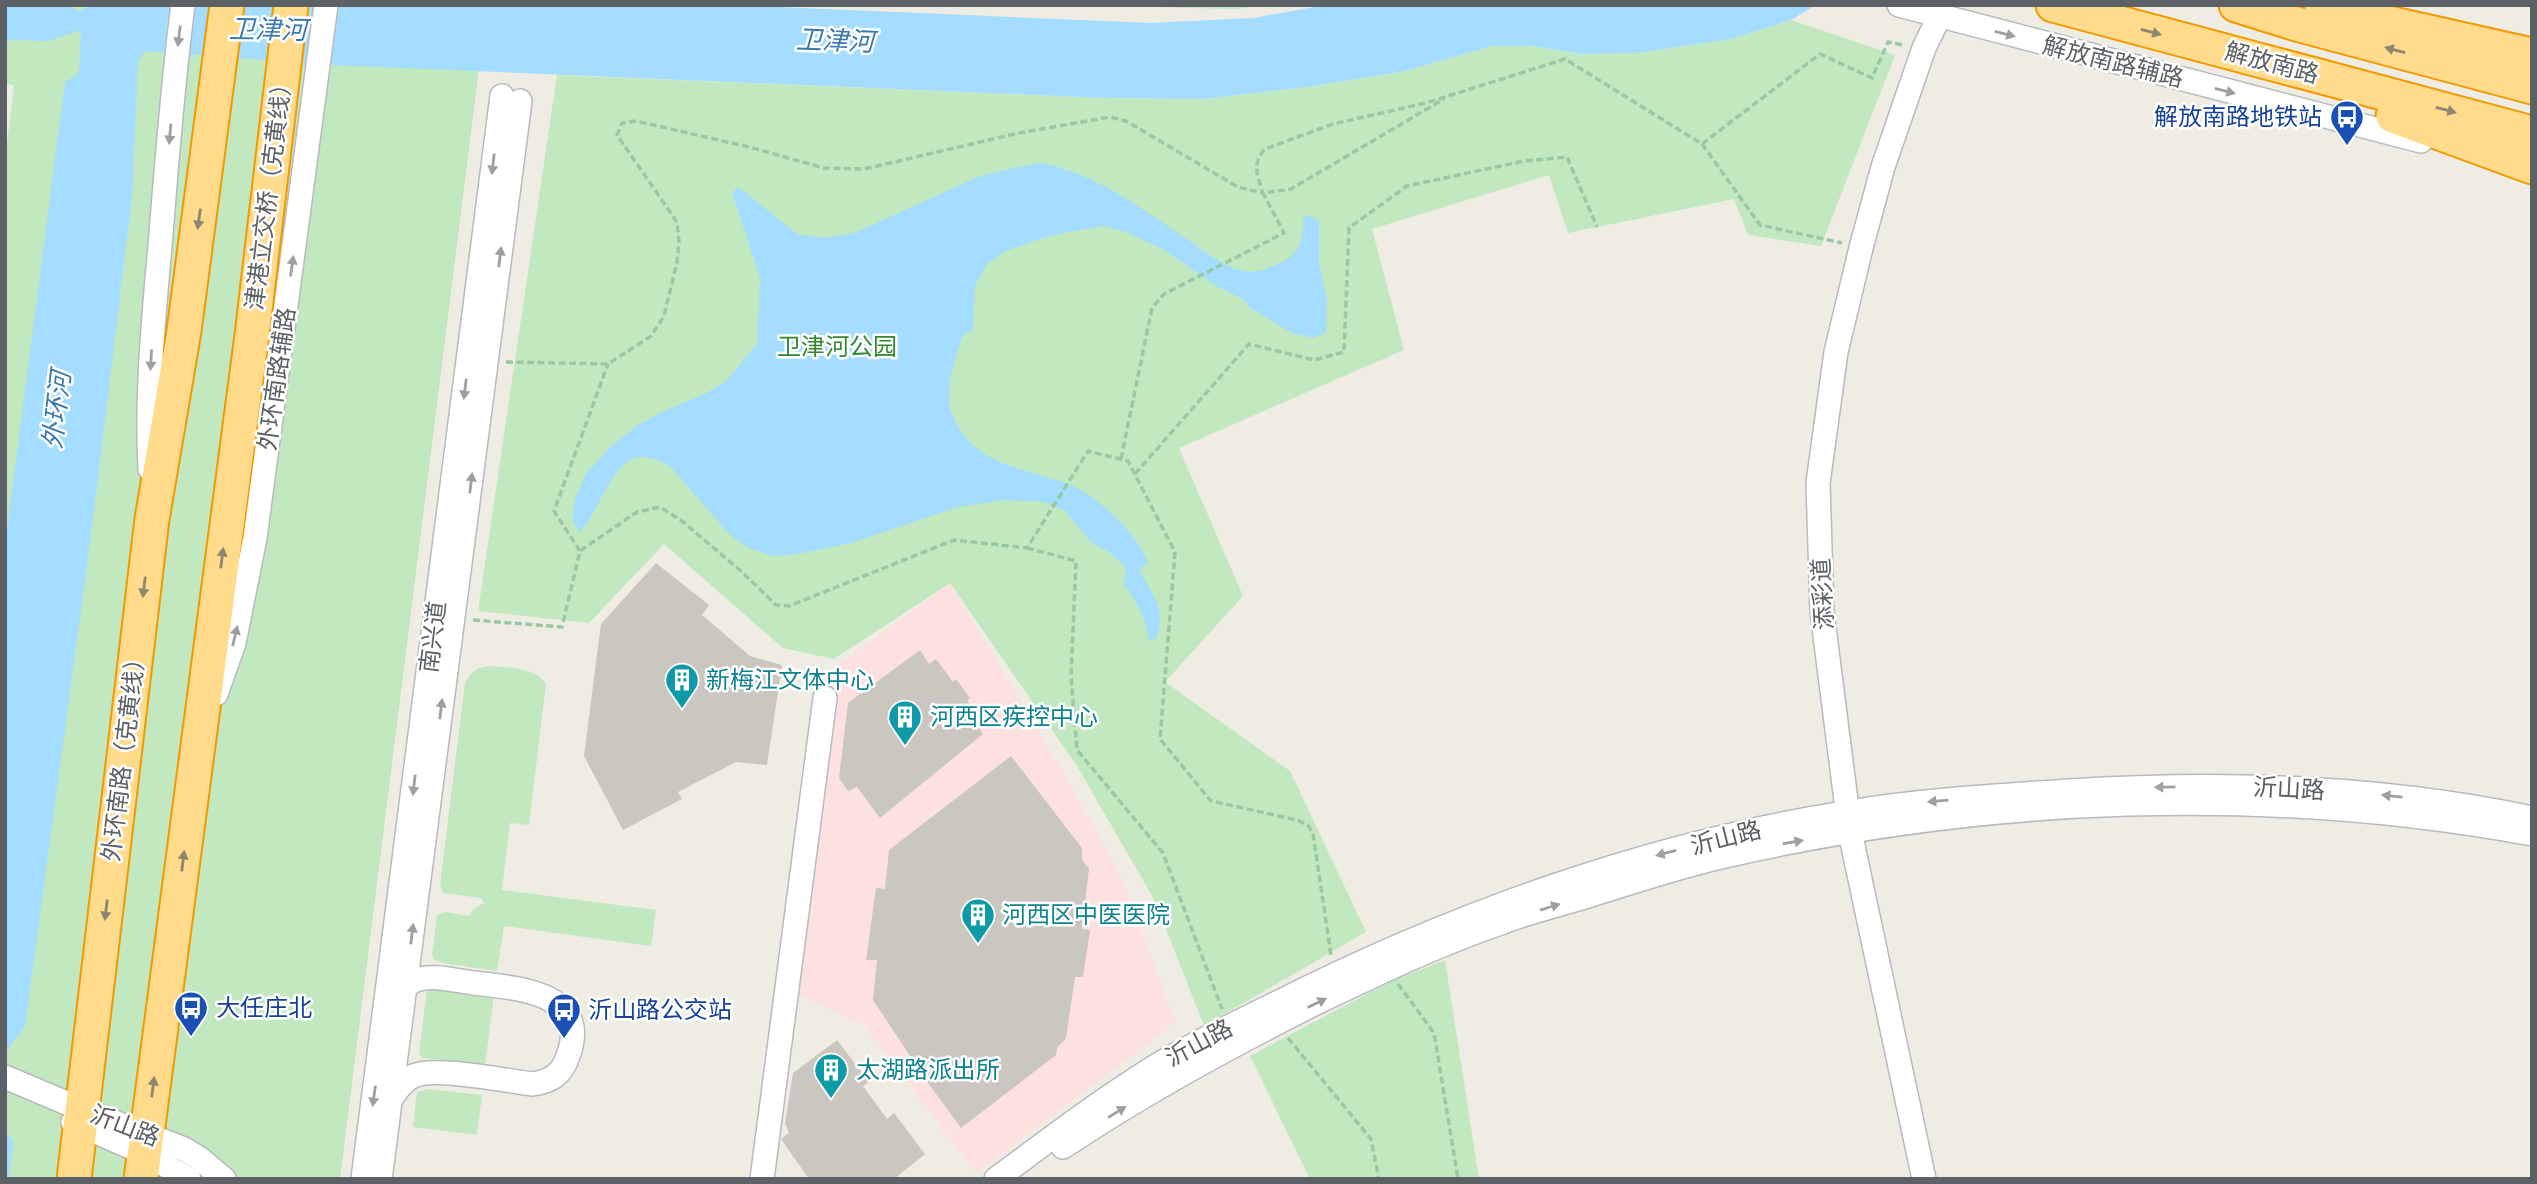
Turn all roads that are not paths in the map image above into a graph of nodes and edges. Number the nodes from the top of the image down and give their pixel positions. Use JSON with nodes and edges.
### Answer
{"nodes":[{"id":1,"x":183,"y":5,"type":"edge"},
{"id":2,"x":227,"y":5,"type":"edge"},
{"id":3,"x":291,"y":5,"type":"edge"},
{"id":4,"x":326,"y":5,"type":"edge"},
{"id":5,"x":1899,"y":5,"type":"edge"},
{"id":6,"x":2053,"y":5,"type":"edge"},
{"id":7,"x":2236,"y":5,"type":"edge"},
{"id":8,"x":2304,"y":5,"type":"edge"},
{"id":9,"x":2386,"y":5,"type":"edge"},
{"id":10,"x":1939,"y":17,"type":"junction"},
{"id":11,"x":2532,"y":46,"type":"edge"},
{"id":12,"x":2214,"y":48,"type":"junction"},
{"id":13,"x":2532,"y":55,"type":"edge"},
{"id":14,"x":2532,"y":87,"type":"edge"},
{"id":15,"x":2532,"y":133,"type":"edge"},
{"id":16,"x":2532,"y":168,"type":"edge"},
{"id":17,"x":152,"y":519,"type":"junction"},
{"id":18,"x":825,"y":698,"type":"dead end"},
{"id":19,"x":198,"y":747,"type":"junction"},
{"id":20,"x":2532,"y":818,"type":"edge"},
{"id":21,"x":1848,"y":822,"type":"junction"},
{"id":22,"x":2532,"y":834,"type":"edge"},
{"id":23,"x":405,"y":986,"type":"junction"},
{"id":24,"x":383,"y":1028,"type":"junction"},
{"id":25,"x":12,"y":1087,"type":"edge"},
{"id":26,"x":391,"y":1099,"type":"junction"},
{"id":27,"x":82,"y":1118,"type":"junction"},
{"id":28,"x":144,"y":1156,"type":"edge"},
{"id":29,"x":74,"y":1179,"type":"edge"},
{"id":30,"x":189,"y":1179,"type":"edge"},
{"id":31,"x":224,"y":1179,"type":"edge"},
{"id":32,"x":363,"y":1179,"type":"edge"},
{"id":33,"x":380,"y":1179,"type":"edge"},
{"id":34,"x":762,"y":1179,"type":"edge"},
{"id":35,"x":996,"y":1179,"type":"edge"},
{"id":36,"x":1021,"y":1179,"type":"edge"},
{"id":37,"x":1924,"y":1179,"type":"edge"}],
"edges":[{"from":1,"to":17,"type":"street","one_way":true},
{"from":2,"to":17,"type":"highway","name":"外环南路（克黄线）","one_way":true},
{"from":19,"to":3,"type":"highway","name":"津港立交桥（克黄线）","one_way":true},
{"from":19,"to":4,"type":"street","name":"外环南路辅路","one_way":true},
{"from":5,"to":10,"type":"street"},
{"from":6,"to":12,"type":"highway","name":"解放南路","one_way":true},
{"from":14,"to":7,"type":"highway","name":"解放南路","one_way":true},
{"from":8,"to":13,"type":"highway"},
{"from":9,"to":11,"type":"street"},
{"from":10,"to":16,"type":"street","name":"解放南路辅路","one_way":true},
{"from":10,"to":21,"type":"street","name":"添彩道"},
{"from":12,"to":15,"type":"highway","name":"解放南路","one_way":true},
{"from":12,"to":16,"type":"highway"},
{"from":17,"to":27,"type":"highway","name":"外环南路（克黄线）","one_way":true},
{"from":18,"to":34,"type":"street"},
{"from":28,"to":19,"type":"highway","one_way":true},
{"from":20,"to":21,"type":"street","name":"沂山路","one_way":true},
{"from":21,"to":22,"type":"street","name":"沂山路"},
{"from":21,"to":35,"type":"street","name":"沂山路","one_way":true},
{"from":36,"to":21,"type":"street","name":"沂山路","one_way":true},
{"from":21,"to":37,"type":"street","name":"添彩道"},
{"from":23,"to":24,"type":"street"},
{"from":23,"to":24,"type":"street","name":"南兴道","one_way":true},
{"from":23,"to":26,"type":"street","name":"南兴道"},
{"from":23,"to":26,"type":"street"},
{"from":24,"to":32,"type":"street","name":"南兴道","one_way":true},
{"from":25,"to":27,"type":"street","name":"沂山路"},
{"from":26,"to":33,"type":"street","name":"南兴道"},
{"from":27,"to":28,"type":"street","name":"沂山路"},
{"from":27,"to":29,"type":"highway","name":"外环南路（克黄线）"},
{"from":28,"to":30,"type":"street","name":"沂山路"},
{"from":28,"to":31,"type":"street","name":"沂山路"}]}
